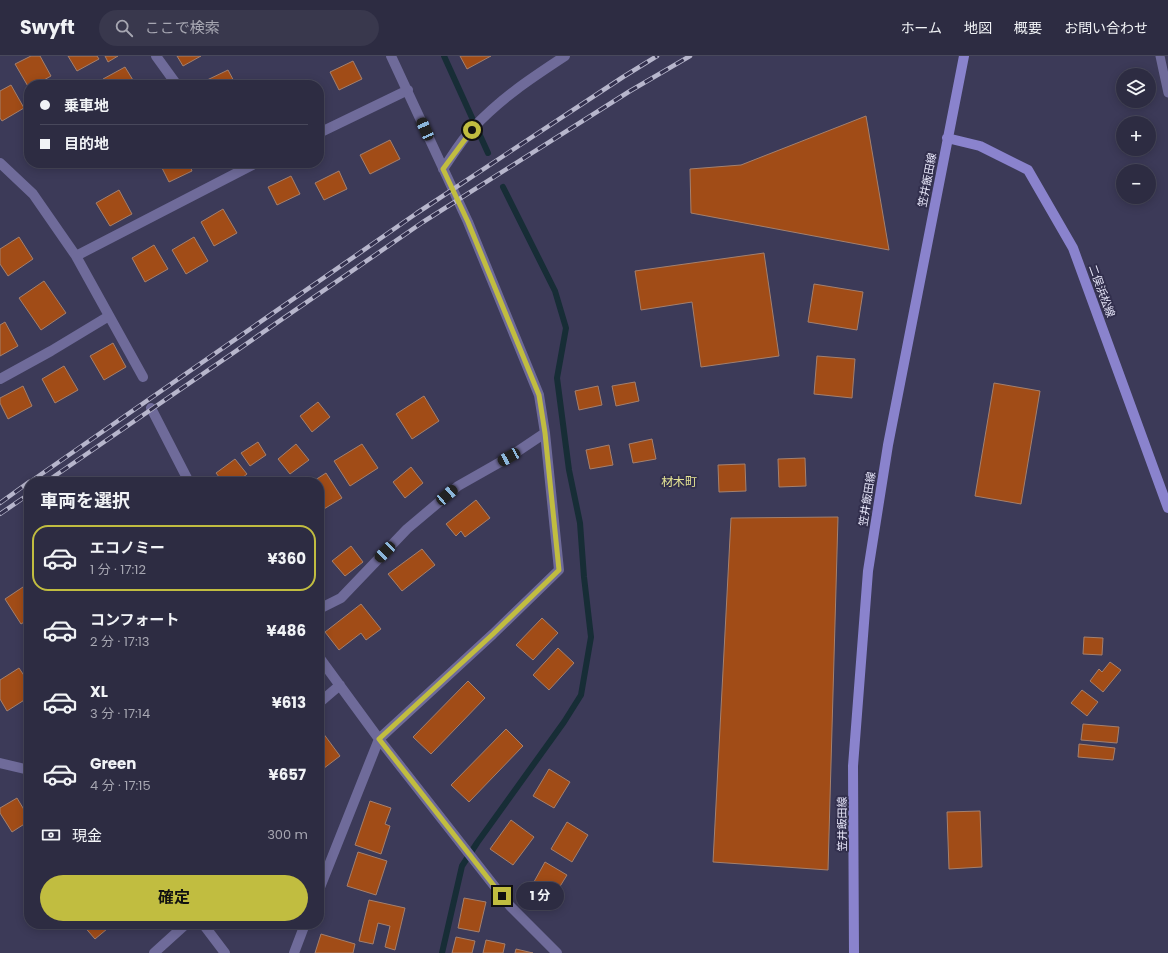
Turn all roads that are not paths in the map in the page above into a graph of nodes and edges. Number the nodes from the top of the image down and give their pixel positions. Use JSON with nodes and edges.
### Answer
{"nodes":[{"id":1,"x":156,"y":56,"type":"edge"},
{"id":2,"x":391,"y":56,"type":"edge"},
{"id":3,"x":565,"y":56,"type":"edge"},
{"id":4,"x":964,"y":56,"type":"edge"},
{"id":5,"x":1160,"y":56,"type":"edge"},
{"id":6,"x":173,"y":80,"type":"edge"},
{"id":7,"x":408,"y":90,"type":"junction"},
{"id":8,"x":1168,"y":90,"type":"edge"},
{"id":9,"x":324,"y":131,"type":"edge"},
{"id":10,"x":947,"y":138,"type":"junction"},
{"id":11,"x":0,"y":163,"type":"edge"},
{"id":12,"x":236,"y":168,"type":"edge"},
{"id":13,"x":443,"y":169,"type":"junction"},
{"id":14,"x":76,"y":256,"type":"junction"},
{"id":15,"x":109,"y":316,"type":"junction"},
{"id":16,"x":143,"y":377,"type":"dead end"},
{"id":17,"x":0,"y":379,"type":"edge"},
{"id":18,"x":152,"y":408,"type":"dead end"},
{"id":19,"x":545,"y":433,"type":"junction"},
{"id":20,"x":186,"y":477,"type":"edge"},
{"id":21,"x":1168,"y":508,"type":"edge"},
{"id":22,"x":324,"y":607,"type":"edge"},
{"id":23,"x":324,"y":664,"type":"edge"},
{"id":24,"x":340,"y":685,"type":"junction"},
{"id":25,"x":324,"y":699,"type":"edge"},
{"id":26,"x":379,"y":739,"type":"junction"},
{"id":27,"x":0,"y":763,"type":"edge"},
{"id":28,"x":24,"y":769,"type":"edge"},
{"id":29,"x":324,"y":877,"type":"edge"},
{"id":30,"x":180,"y":929,"type":"edge"},
{"id":31,"x":207,"y":929,"type":"edge"},
{"id":32,"x":303,"y":929,"type":"edge"},
{"id":33,"x":154,"y":953,"type":"edge"},
{"id":34,"x":225,"y":953,"type":"edge"},
{"id":35,"x":294,"y":953,"type":"edge"},
{"id":36,"x":557,"y":953,"type":"edge"},
{"id":37,"x":854,"y":953,"type":"edge"}],
"edges":[{"from":1,"to":6,"type":"street"},
{"from":2,"to":7,"type":"street"},
{"from":3,"to":13,"type":"street"},
{"from":4,"to":10,"type":"main road","name":"笠井飯田線"},
{"from":5,"to":8,"type":"lane"},
{"from":7,"to":9,"type":"street"},
{"from":7,"to":13,"type":"street"},
{"from":10,"to":21,"type":"main road","name":"二俣浜松線"},
{"from":10,"to":37,"type":"main road","name":"笠井飯田線"},
{"from":11,"to":14,"type":"street"},
{"from":12,"to":14,"type":"street"},
{"from":13,"to":19,"type":"street"},
{"from":14,"to":15,"type":"street"},
{"from":15,"to":16,"type":"street"},
{"from":15,"to":17,"type":"street"},
{"from":18,"to":20,"type":"street"},
{"from":19,"to":22,"type":"street"},
{"from":19,"to":26,"type":"street"},
{"from":23,"to":24,"type":"street"},
{"from":24,"to":25,"type":"street"},
{"from":24,"to":26,"type":"street"},
{"from":26,"to":29,"type":"street"},
{"from":26,"to":36,"type":"street"},
{"from":27,"to":28,"type":"street"},
{"from":30,"to":33,"type":"street"},
{"from":31,"to":34,"type":"street"},
{"from":32,"to":35,"type":"street"}]}
